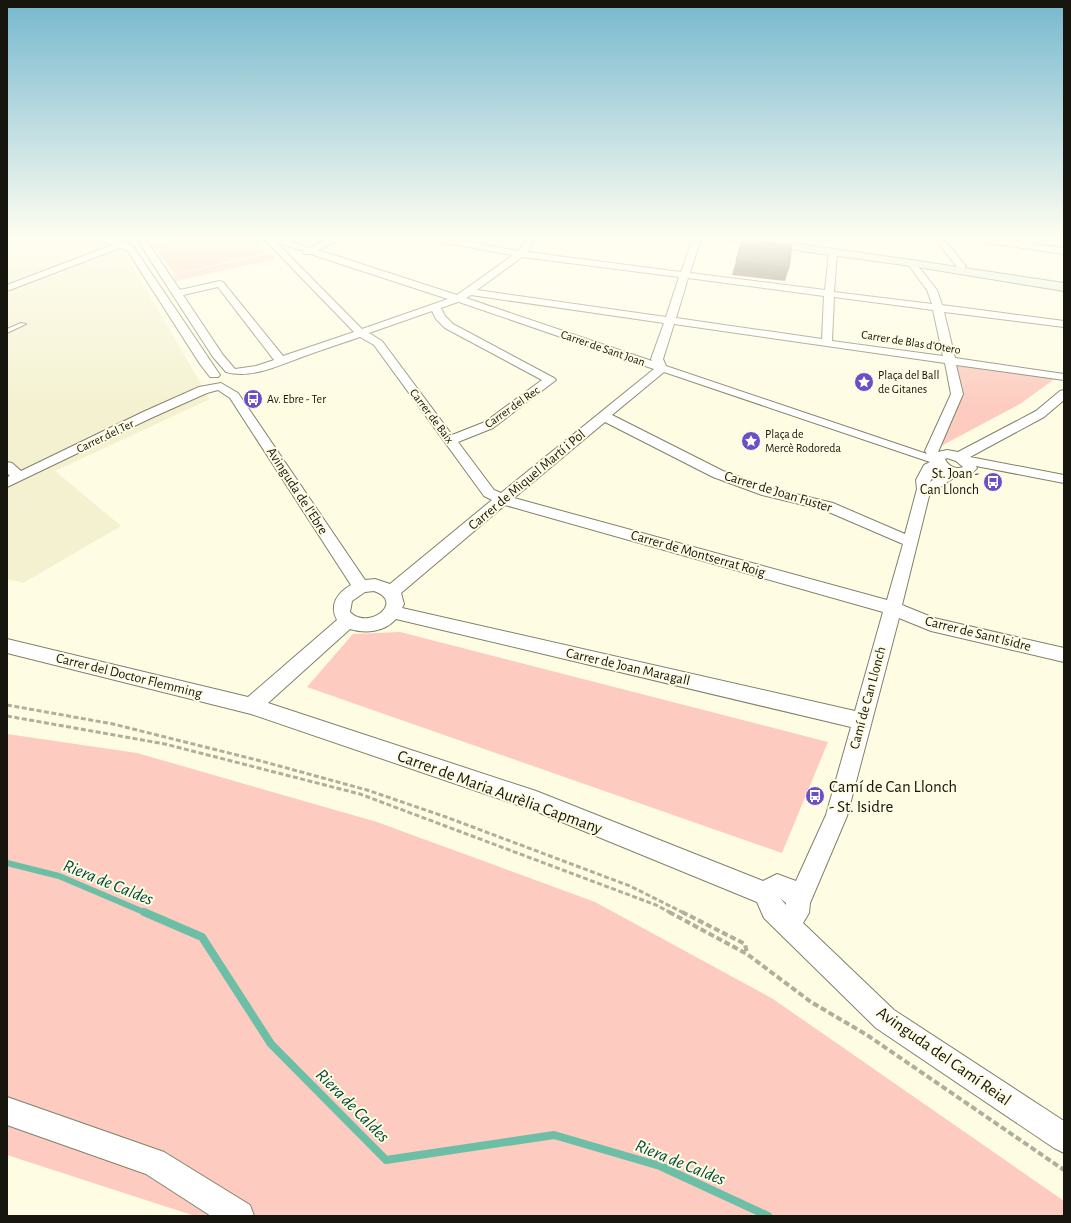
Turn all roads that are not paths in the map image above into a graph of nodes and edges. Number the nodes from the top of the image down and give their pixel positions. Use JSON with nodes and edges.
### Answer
{"nodes":[{"id":1,"x":161,"y":295,"type":"edge"},
{"id":2,"x":178,"y":295,"type":"edge"},
{"id":3,"x":229,"y":295,"type":"edge"},
{"id":4,"x":323,"y":295,"type":"edge"},
{"id":5,"x":463,"y":295,"type":"junction"},
{"id":6,"x":677,"y":295,"type":"edge"},
{"id":7,"x":829,"y":295,"type":"edge"},
{"id":8,"x":837,"y":295,"type":"edge"},
{"id":9,"x":934,"y":295,"type":"edge"},
{"id":10,"x":435,"y":306,"type":"junction"},
{"id":11,"x":938,"y":308,"type":"junction"},
{"id":12,"x":669,"y":320,"type":"junction"},
{"id":13,"x":23,"y":324,"type":"dead end"},
{"id":14,"x":1064,"y":324,"type":"edge"},
{"id":15,"x":7,"y":331,"type":"edge"},
{"id":16,"x":361,"y":334,"type":"junction"},
{"id":17,"x":827,"y":342,"type":"junction"},
{"id":18,"x":281,"y":361,"type":"junction"},
{"id":19,"x":950,"y":361,"type":"junction"},
{"id":20,"x":659,"y":364,"type":"junction"},
{"id":21,"x":1064,"y":377,"type":"edge"},
{"id":22,"x":237,"y":380,"type":"junction"},
{"id":23,"x":213,"y":384,"type":"junction"},
{"id":24,"x":1064,"y":394,"type":"edge"},
{"id":25,"x":604,"y":416,"type":"junction"},
{"id":26,"x":450,"y":440,"type":"junction"},
{"id":27,"x":938,"y":457,"type":"junction"},
{"id":28,"x":964,"y":463,"type":"junction"},
{"id":29,"x":7,"y":466,"type":"edge"},
{"id":30,"x":952,"y":471,"type":"junction"},
{"id":31,"x":20,"y":476,"type":"junction"},
{"id":32,"x":1064,"y":479,"type":"edge"},
{"id":33,"x":7,"y":483,"type":"edge"},
{"id":34,"x":924,"y":489,"type":"junction"},
{"id":35,"x":1064,"y":490,"type":"edge"},
{"id":36,"x":503,"y":500,"type":"junction"},
{"id":37,"x":911,"y":542,"type":"junction"},
{"id":38,"x":361,"y":587,"type":"junction"},
{"id":39,"x":392,"y":591,"type":"junction"},
{"id":40,"x":893,"y":608,"type":"junction"},
{"id":41,"x":393,"y":612,"type":"junction"},
{"id":42,"x":348,"y":621,"type":"junction"},
{"id":43,"x":7,"y":646,"type":"edge"},
{"id":44,"x":1064,"y":655,"type":"edge"},
{"id":45,"x":250,"y":706,"type":"junction"},
{"id":46,"x":862,"y":721,"type":"junction"},
{"id":47,"x":781,"y":904,"type":"junction"},
{"id":48,"x":7,"y":1111,"type":"edge"},
{"id":49,"x":1064,"y":1138,"type":"edge"},
{"id":50,"x":239,"y":1216,"type":"edge"}],
"edges":[{"from":1,"to":23,"type":"street","name":"Avinguda de l'Ebre"},
{"from":2,"to":22,"type":"street","name":"Avinguda de l'Ebre"},
{"from":3,"to":18,"type":"street"},
{"from":4,"to":16,"type":"street","name":"Carrer de Baix"},
{"from":5,"to":10,"type":"street"},
{"from":5,"to":12,"type":"street","name":"Carrer de Blas d'Otero"},
{"from":5,"to":20,"type":"street","name":"Carrer de Sant Joan"},
{"from":6,"to":12,"type":"street"},
{"from":7,"to":17,"type":"street"},
{"from":8,"to":11,"type":"street"},
{"from":9,"to":11,"type":"street"},
{"from":10,"to":16,"type":"street"},
{"from":10,"to":26,"type":"street","name":"Carrer del Rec"},
{"from":11,"to":14,"type":"street"},
{"from":11,"to":19,"type":"street"},
{"from":12,"to":17,"type":"street","name":"Carrer de Blas d'Otero"},
{"from":12,"to":20,"type":"street"},
{"from":13,"to":15,"type":"lane"},
{"from":16,"to":18,"type":"street"},
{"from":16,"to":26,"type":"street","name":"Carrer de Baix"},
{"from":17,"to":19,"type":"street","name":"Carrer de Blas d'Otero"},
{"from":18,"to":22,"type":"street"},
{"from":19,"to":21,"type":"street","name":"Carrer de Blas d'Otero"},
{"from":19,"to":27,"type":"street"},
{"from":20,"to":25,"type":"street","name":"Carrer de Miquel Martí i Pol"},
{"from":20,"to":27,"type":"street","name":"Carrer de Sant Joan"},
{"from":22,"to":23,"type":"street","name":"Avinguda de l'Ebre"},
{"from":22,"to":23,"type":"street"},
{"from":22,"to":38,"type":"street","name":"Avinguda de l'Ebre"},
{"from":23,"to":31,"type":"street","name":"Carrer del Ter"},
{"from":24,"to":28,"type":"street"},
{"from":25,"to":36,"type":"street","name":"Carrer de Miquel Martí i Pol"},
{"from":25,"to":37,"type":"street","name":"Carrer de Joan Fuster"},
{"from":26,"to":36,"type":"street","name":"Carrer de Baix"},
{"from":27,"to":28,"type":"street"},
{"from":27,"to":30,"type":"street"},
{"from":27,"to":34,"type":"street","name":"Camí de Can Llonch"},
{"from":28,"to":30,"type":"street"},
{"from":28,"to":32,"type":"street"},
{"from":28,"to":35,"type":"street"},
{"from":29,"to":31,"type":"street"},
{"from":30,"to":34,"type":"street"},
{"from":31,"to":33,"type":"street","name":"Carrer del Ter"},
{"from":34,"to":37,"type":"street","name":"Camí de Can Llonch"},
{"from":36,"to":39,"type":"street","name":"Carrer de Miquel Martí i Pol"},
{"from":36,"to":40,"type":"street","name":"Carrer de Montserrat Roig"},
{"from":37,"to":40,"type":"street","name":"Camí de Can Llonch"},
{"from":38,"to":39,"type":"street"},
{"from":38,"to":42,"type":"street"},
{"from":39,"to":41,"type":"street"},
{"from":40,"to":44,"type":"street","name":"Carrer de Sant Isidre"},
{"from":40,"to":46,"type":"street","name":"Camí de Can Llonch"},
{"from":41,"to":42,"type":"street"},
{"from":41,"to":46,"type":"street","name":"Carrer de Joan Maragall"},
{"from":42,"to":45,"type":"street"},
{"from":43,"to":45,"type":"street","name":"Carrer del Doctor Flemming"},
{"from":45,"to":47,"type":"street","name":"Carrer de Maria Aurèlia Capmany"},
{"from":46,"to":47,"type":"street","name":"Camí de Can Llonch"},
{"from":47,"to":49,"type":"street","name":"Avinguda del Camí Reial"},
{"from":48,"to":50,"type":"street"}]}
